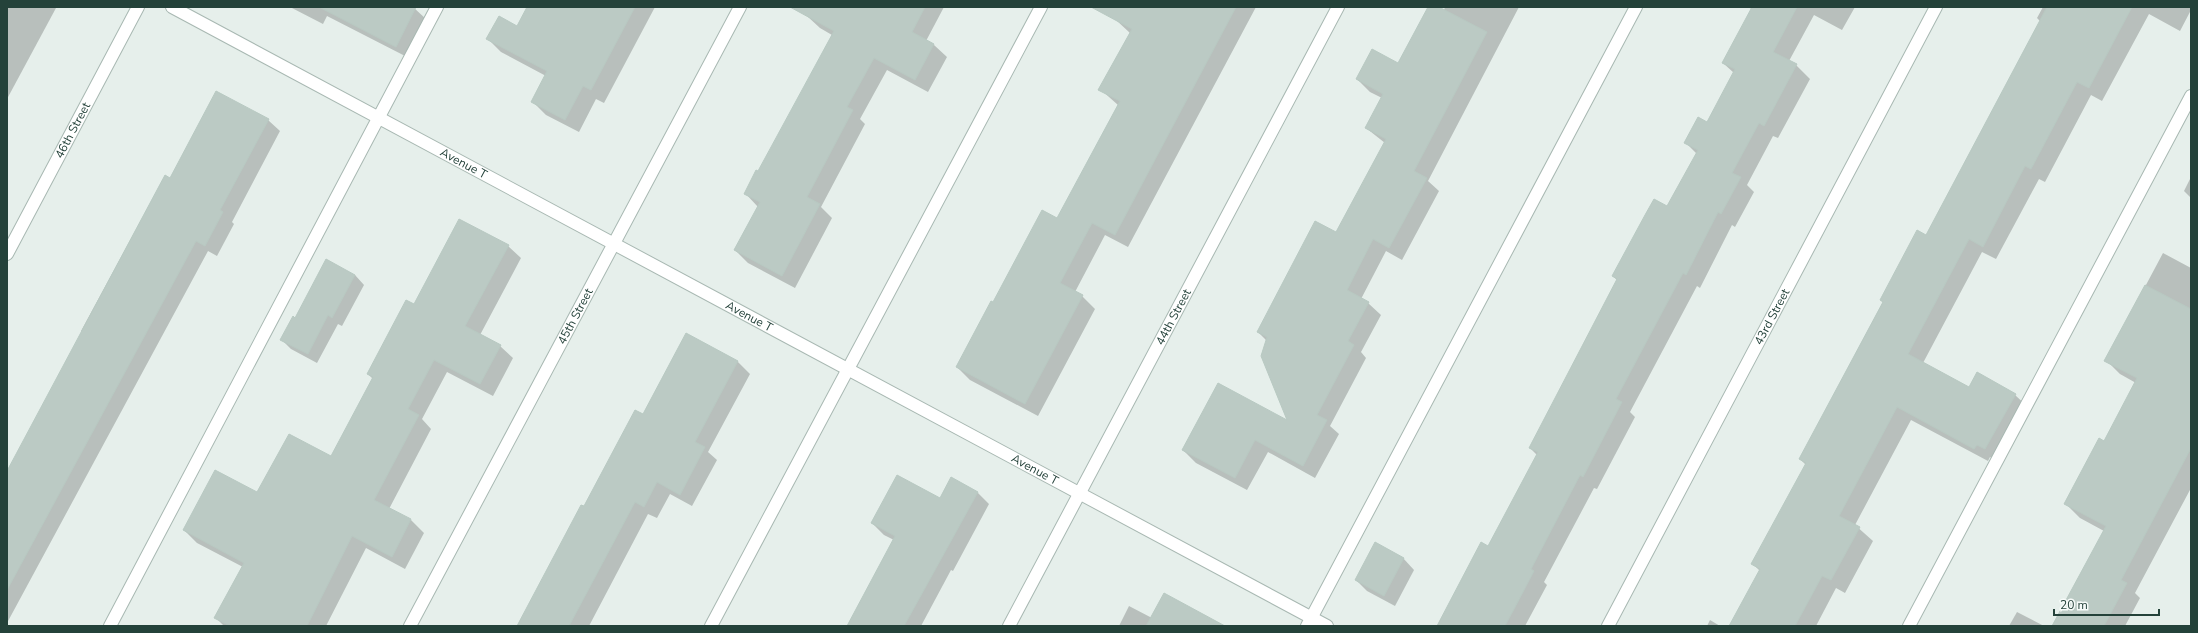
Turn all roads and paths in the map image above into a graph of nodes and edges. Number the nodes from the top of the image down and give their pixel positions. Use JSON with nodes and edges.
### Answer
{"nodes":[{"id":1,"x":138,"y":7,"type":"edge"},
{"id":2,"x":172,"y":7,"type":"edge"},
{"id":3,"x":437,"y":7,"type":"edge"},
{"id":4,"x":740,"y":7,"type":"edge"},
{"id":5,"x":1040,"y":7,"type":"edge"},
{"id":6,"x":1338,"y":7,"type":"edge"},
{"id":7,"x":1636,"y":7,"type":"edge"},
{"id":8,"x":1936,"y":7,"type":"edge"},
{"id":9,"x":2191,"y":96,"type":"edge"},
{"id":10,"x":378,"y":117,"type":"junction"},
{"id":11,"x":613,"y":244,"type":"junction"},
{"id":12,"x":7,"y":254,"type":"edge"},
{"id":13,"x":848,"y":369,"type":"junction"},
{"id":14,"x":1079,"y":494,"type":"junction"},
{"id":15,"x":1309,"y":622,"type":"edge"},
{"id":16,"x":110,"y":626,"type":"edge"},
{"id":17,"x":410,"y":626,"type":"edge"},
{"id":18,"x":711,"y":626,"type":"edge"},
{"id":19,"x":1009,"y":626,"type":"edge"},
{"id":20,"x":1327,"y":626,"type":"edge"},
{"id":21,"x":1608,"y":626,"type":"edge"},
{"id":22,"x":1909,"y":626,"type":"edge"}],
"edges":[{"from":1,"to":12,"type":"street","name":"46th Street"},
{"from":2,"to":10,"type":"street","name":"Avenue T"},
{"from":3,"to":10,"type":"street"},
{"from":4,"to":11,"type":"street","name":"45th Street"},
{"from":5,"to":13,"type":"street"},
{"from":6,"to":14,"type":"street","name":"44th Street"},
{"from":7,"to":15,"type":"street"},
{"from":8,"to":21,"type":"street","name":"43rd Street"},
{"from":9,"to":22,"type":"street"},
{"from":10,"to":11,"type":"street","name":"Avenue T"},
{"from":10,"to":16,"type":"street"},
{"from":11,"to":13,"type":"street","name":"Avenue T"},
{"from":11,"to":17,"type":"street","name":"45th Street"},
{"from":13,"to":14,"type":"street","name":"Avenue T"},
{"from":13,"to":18,"type":"street"},
{"from":14,"to":15,"type":"street","name":"Avenue T"},
{"from":14,"to":19,"type":"street","name":"44th Street"},
{"from":15,"to":20,"type":"street","name":"Avenue T"}]}
